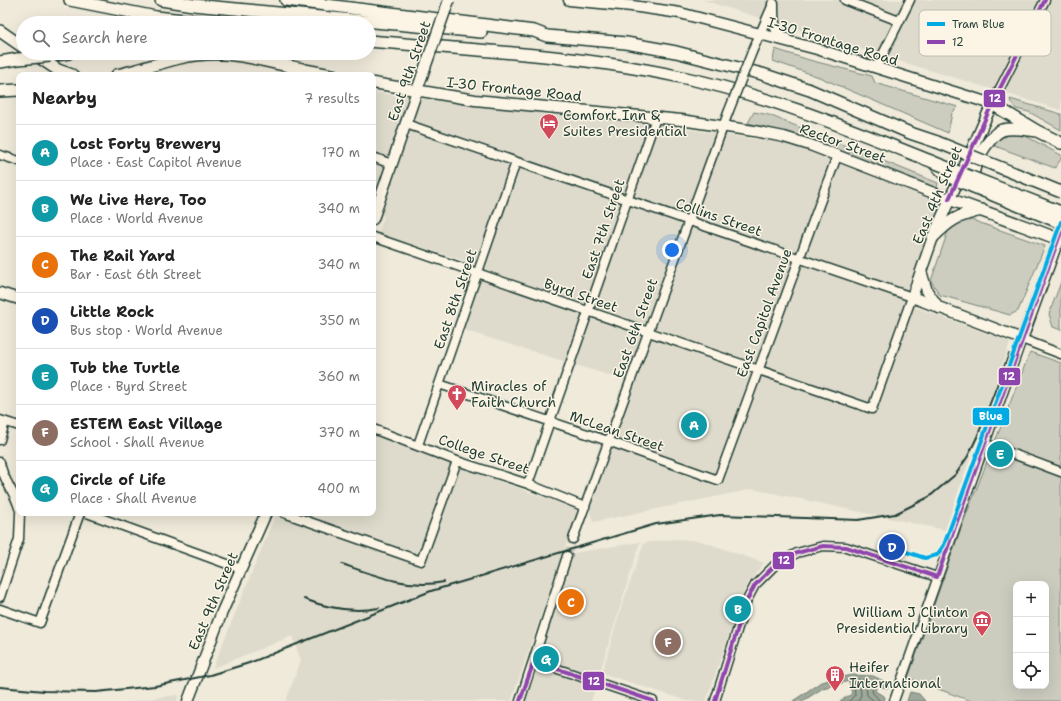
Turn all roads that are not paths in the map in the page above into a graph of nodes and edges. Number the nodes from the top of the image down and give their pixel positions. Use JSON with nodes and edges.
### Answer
{"nodes":[{"id":1,"x":70,"y":0,"type":"edge"},
{"id":2,"x":160,"y":0,"type":"edge"},
{"id":3,"x":286,"y":0,"type":"edge"},
{"id":4,"x":449,"y":0,"type":"edge"},
{"id":5,"x":569,"y":0,"type":"edge"},
{"id":6,"x":845,"y":0,"type":"edge"},
{"id":7,"x":910,"y":0,"type":"edge"},
{"id":8,"x":1045,"y":0,"type":"edge"},
{"id":9,"x":774,"y":2,"type":"edge"},
{"id":10,"x":1040,"y":10,"type":"edge"},
{"id":11,"x":151,"y":16,"type":"edge"},
{"id":12,"x":318,"y":16,"type":"edge"},
{"id":13,"x":376,"y":21,"type":"edge"},
{"id":14,"x":899,"y":21,"type":"junction"},
{"id":15,"x":0,"y":31,"type":"edge"},
{"id":16,"x":759,"y":33,"type":"junction"},
{"id":17,"x":547,"y":36,"type":"junction"},
{"id":18,"x":16,"y":42,"type":"edge"},
{"id":19,"x":376,"y":42,"type":"edge"},
{"id":20,"x":791,"y":42,"type":"junction"},
{"id":21,"x":1016,"y":56,"type":"edge"},
{"id":22,"x":16,"y":59,"type":"edge"},
{"id":23,"x":43,"y":60,"type":"edge"},
{"id":24,"x":175,"y":60,"type":"edge"},
{"id":25,"x":254,"y":60,"type":"edge"},
{"id":26,"x":0,"y":62,"type":"edge"},
{"id":27,"x":163,"y":63,"type":"junction"},
{"id":28,"x":876,"y":68,"type":"junction"},
{"id":29,"x":302,"y":69,"type":"joint"},
{"id":30,"x":64,"y":72,"type":"edge"},
{"id":31,"x":128,"y":72,"type":"edge"},
{"id":32,"x":140,"y":72,"type":"edge"},
{"id":33,"x":318,"y":72,"type":"edge"},
{"id":34,"x":376,"y":84,"type":"edge"},
{"id":35,"x":16,"y":90,"type":"edge"},
{"id":36,"x":0,"y":91,"type":"edge"},
{"id":37,"x":418,"y":91,"type":"junction"},
{"id":38,"x":992,"y":104,"type":"junction"},
{"id":39,"x":656,"y":118,"type":"junction"},
{"id":40,"x":406,"y":124,"type":"junction"},
{"id":41,"x":723,"y":126,"type":"junction"},
{"id":42,"x":1037,"y":131,"type":"junction"},
{"id":43,"x":1061,"y":143,"type":"edge"},
{"id":44,"x":0,"y":155,"type":"edge"},
{"id":45,"x":837,"y":156,"type":"junction"},
{"id":46,"x":376,"y":158,"type":"edge"},
{"id":47,"x":16,"y":161,"type":"edge"},
{"id":48,"x":516,"y":162,"type":"junction"},
{"id":49,"x":933,"y":162,"type":"junction"},
{"id":50,"x":392,"y":164,"type":"junction"},
{"id":51,"x":1061,"y":192,"type":"edge"},
{"id":52,"x":949,"y":198,"type":"junction"},
{"id":53,"x":626,"y":200,"type":"junction"},
{"id":54,"x":376,"y":210,"type":"edge"},
{"id":55,"x":983,"y":210,"type":"junction"},
{"id":56,"x":1061,"y":212,"type":"edge"},
{"id":57,"x":687,"y":221,"type":"junction"},
{"id":58,"x":1061,"y":223,"type":"edge"},
{"id":59,"x":1061,"y":227,"type":"edge"},
{"id":60,"x":1061,"y":232,"type":"edge"},
{"id":61,"x":933,"y":237,"type":"junction"},
{"id":62,"x":376,"y":238,"type":"edge"},
{"id":63,"x":1061,"y":240,"type":"edge"},
{"id":64,"x":798,"y":258,"type":"junction"},
{"id":65,"x":921,"y":271,"type":"junction"},
{"id":66,"x":477,"y":273,"type":"junction"},
{"id":67,"x":0,"y":293,"type":"edge"},
{"id":68,"x":912,"y":298,"type":"junction"},
{"id":69,"x":16,"y":299,"type":"edge"},
{"id":70,"x":939,"y":308,"type":"junction"},
{"id":71,"x":588,"y":311,"type":"junction"},
{"id":72,"x":648,"y":332,"type":"junction"},
{"id":73,"x":1022,"y":339,"type":"junction"},
{"id":74,"x":1061,"y":354,"type":"edge"},
{"id":75,"x":758,"y":369,"type":"junction"},
{"id":76,"x":439,"y":384,"type":"junction"},
{"id":77,"x":872,"y":408,"type":"joint"},
{"id":78,"x":3,"y":421,"type":"edge"},
{"id":79,"x":549,"y":422,"type":"junction"},
{"id":80,"x":16,"y":425,"type":"edge"},
{"id":81,"x":376,"y":429,"type":"edge"},
{"id":82,"x":0,"y":440,"type":"edge"},
{"id":83,"x":608,"y":441,"type":"junction"},
{"id":84,"x":986,"y":444,"type":"junction"},
{"id":85,"x":418,"y":445,"type":"junction"},
{"id":86,"x":457,"y":461,"type":"junction"},
{"id":87,"x":0,"y":462,"type":"edge"},
{"id":88,"x":1061,"y":472,"type":"edge"},
{"id":89,"x":718,"y":480,"type":"joint"},
{"id":90,"x":528,"y":484,"type":"junction"},
{"id":91,"x":16,"y":499,"type":"edge"},
{"id":92,"x":585,"y":507,"type":"junction"},
{"id":93,"x":20,"y":516,"type":"edge"},
{"id":94,"x":79,"y":516,"type":"edge"},
{"id":95,"x":95,"y":516,"type":"edge"},
{"id":96,"x":265,"y":516,"type":"edge"},
{"id":97,"x":293,"y":516,"type":"edge"},
{"id":98,"x":573,"y":539,"type":"tunnel mouth"},
{"id":99,"x":567,"y":556,"type":"tunnel mouth"},
{"id":100,"x":241,"y":569,"type":"junction"},
{"id":101,"x":937,"y":577,"type":"junction"},
{"id":102,"x":0,"y":597,"type":"edge"},
{"id":103,"x":0,"y":609,"type":"edge"},
{"id":104,"x":534,"y":661,"type":"junction"},
{"id":105,"x":188,"y":701,"type":"edge"},
{"id":106,"x":520,"y":701,"type":"edge"},
{"id":107,"x":652,"y":701,"type":"edge"},
{"id":108,"x":715,"y":701,"type":"edge"},
{"id":109,"x":894,"y":701,"type":"edge"}],
"edges":[{"from":1,"to":11,"type":"highway"},
{"from":2,"to":12,"type":"highway"},
{"from":3,"to":17,"type":"highway"},
{"from":4,"to":37,"type":"main road","name":"East 9th Street","bridge":true},
{"from":5,"to":16,"type":"main road","name":"I-30 Frontage Road"},
{"from":6,"to":14,"type":"street"},
{"from":7,"to":14,"type":"street"},
{"from":8,"to":10,"type":"street","name":"East 4th Street"},
{"from":9,"to":16,"type":"street"},
{"from":9,"to":20,"type":"main road"},
{"from":13,"to":17,"type":"highway"},
{"from":14,"to":28,"type":"street"},
{"from":15,"to":18,"type":"highway"},
{"from":16,"to":20,"type":"main road","name":"I-30 Frontage Road"},
{"from":16,"to":41,"type":"street","name":"East 6th Street","bridge":true},
{"from":17,"to":51,"type":"highway","bridge":true},
{"from":19,"to":49,"type":"highway"},
{"from":20,"to":28,"type":"main road","name":"I-30 Frontage Road"},
{"from":21,"to":38,"type":"street","name":"East 4th Street"},
{"from":22,"to":26,"type":"highway","bridge":true},
{"from":23,"to":30,"type":"highway"},
{"from":24,"to":27,"type":"highway"},
{"from":25,"to":29,"type":"highway"},
{"from":27,"to":31,"type":"highway"},
{"from":27,"to":32,"type":"highway"},
{"from":28,"to":38,"type":"main road","name":"I-30 Frontage Road"},
{"from":29,"to":33,"type":"main road"},
{"from":34,"to":37,"type":"main road","name":"I-30 Frontage Road"},
{"from":35,"to":36,"type":"highway"},
{"from":37,"to":39,"type":"main road","name":"I-30 Frontage Road"},
{"from":37,"to":40,"type":"main road","name":"East 9th Street"},
{"from":38,"to":42,"type":"highway"},
{"from":38,"to":52,"type":"main road","name":"East 4th Street"},
{"from":39,"to":41,"type":"main road","name":"I-30 Frontage Road"},
{"from":39,"to":53,"type":"street","name":"East 7th Street"},
{"from":40,"to":48,"type":"street","name":"Collins Street"},
{"from":40,"to":50,"type":"main road","name":"East 9th Street"},
{"from":41,"to":45,"type":"main road","name":"Rector Street"},
{"from":41,"to":57,"type":"street","name":"East 6th Street"},
{"from":42,"to":43,"type":"highway"},
{"from":42,"to":59,"type":"highway"},
{"from":44,"to":47,"type":"street"},
{"from":45,"to":52,"type":"main road","name":"Rector Street"},
{"from":45,"to":64,"type":"street","name":"East Capitol Avenue"},
{"from":46,"to":50,"type":"street"},
{"from":48,"to":53,"type":"street","name":"Collins Street"},
{"from":48,"to":66,"type":"street","name":"East 8th Street"},
{"from":49,"to":56,"type":"highway","bridge":true},
{"from":49,"to":58,"type":"highway","bridge":true},
{"from":50,"to":54,"type":"main road","name":"East 9th Street"},
{"from":52,"to":55,"type":"highway"},
{"from":52,"to":61,"type":"main road","name":"East 4th Street"},
{"from":53,"to":57,"type":"street","name":"Collins Street"},
{"from":53,"to":71,"type":"street","name":"East 7th Street"},
{"from":55,"to":61,"type":"highway"},
{"from":55,"to":63,"type":"highway","bridge":true},
{"from":57,"to":64,"type":"street","name":"Collins Street"},
{"from":57,"to":72,"type":"street","name":"East 6th Street"},
{"from":60,"to":73,"type":"main road"},
{"from":61,"to":65,"type":"main road","name":"East 4th Street"},
{"from":62,"to":66,"type":"street","name":"Byrd Street"},
{"from":64,"to":68,"type":"street","name":"Collins Street"},
{"from":64,"to":75,"type":"street","name":"East Capitol Avenue"},
{"from":65,"to":68,"type":"main road","name":"East 4th Street"},
{"from":65,"to":70,"type":"main road"},
{"from":66,"to":71,"type":"street","name":"Byrd Street"},
{"from":66,"to":76,"type":"street","name":"East 8th Street"},
{"from":67,"to":69,"type":"main road"},
{"from":68,"to":70,"type":"main road","name":"Collins Street"},
{"from":68,"to":77,"type":"street","name":"East 4th Street"},
{"from":70,"to":73,"type":"main road","name":"Collins Street"},
{"from":71,"to":72,"type":"street","name":"Byrd Street"},
{"from":71,"to":79,"type":"street","name":"East 7th Street"},
{"from":72,"to":75,"type":"street","name":"Byrd Street"},
{"from":72,"to":83,"type":"street","name":"East 6th Street"},
{"from":73,"to":74,"type":"street"},
{"from":73,"to":84,"type":"street"},
{"from":75,"to":77,"type":"street","name":"Byrd Street"},
{"from":75,"to":89,"type":"street","name":"East Capitol Avenue"},
{"from":76,"to":79,"type":"street","name":"McLean Street"},
{"from":76,"to":85,"type":"street","name":"East 8th Street"},
{"from":78,"to":80,"type":"street"},
{"from":78,"to":82,"type":"street"},
{"from":79,"to":83,"type":"street","name":"McLean Street"},
{"from":79,"to":90,"type":"street","name":"East 7th Street"},
{"from":81,"to":85,"type":"street","name":"College Street"},
{"from":83,"to":89,"type":"street","name":"McLean Street"},
{"from":83,"to":92,"type":"street","name":"East 6th Street"},
{"from":84,"to":88,"type":"street"},
{"from":84,"to":101,"type":"street"},
{"from":85,"to":86,"type":"street","name":"College Street"},
{"from":86,"to":90,"type":"street","name":"College Street"},
{"from":86,"to":97,"type":"street"},
{"from":87,"to":91,"type":"street"},
{"from":90,"to":92,"type":"street","name":"College Street"},
{"from":92,"to":98,"type":"street","name":"East 6th Street"},
{"from":93,"to":102,"type":"street"},
{"from":94,"to":103,"type":"street"},
{"from":95,"to":100,"type":"street"},
{"from":96,"to":100,"type":"main road","name":"East 9th Street"},
{"from":99,"to":104,"type":"street"},
{"from":100,"to":105,"type":"main road","name":"East 9th Street"},
{"from":101,"to":108,"type":"street"},
{"from":101,"to":109,"type":"street"},
{"from":104,"to":106,"type":"street"},
{"from":104,"to":107,"type":"street"}]}
